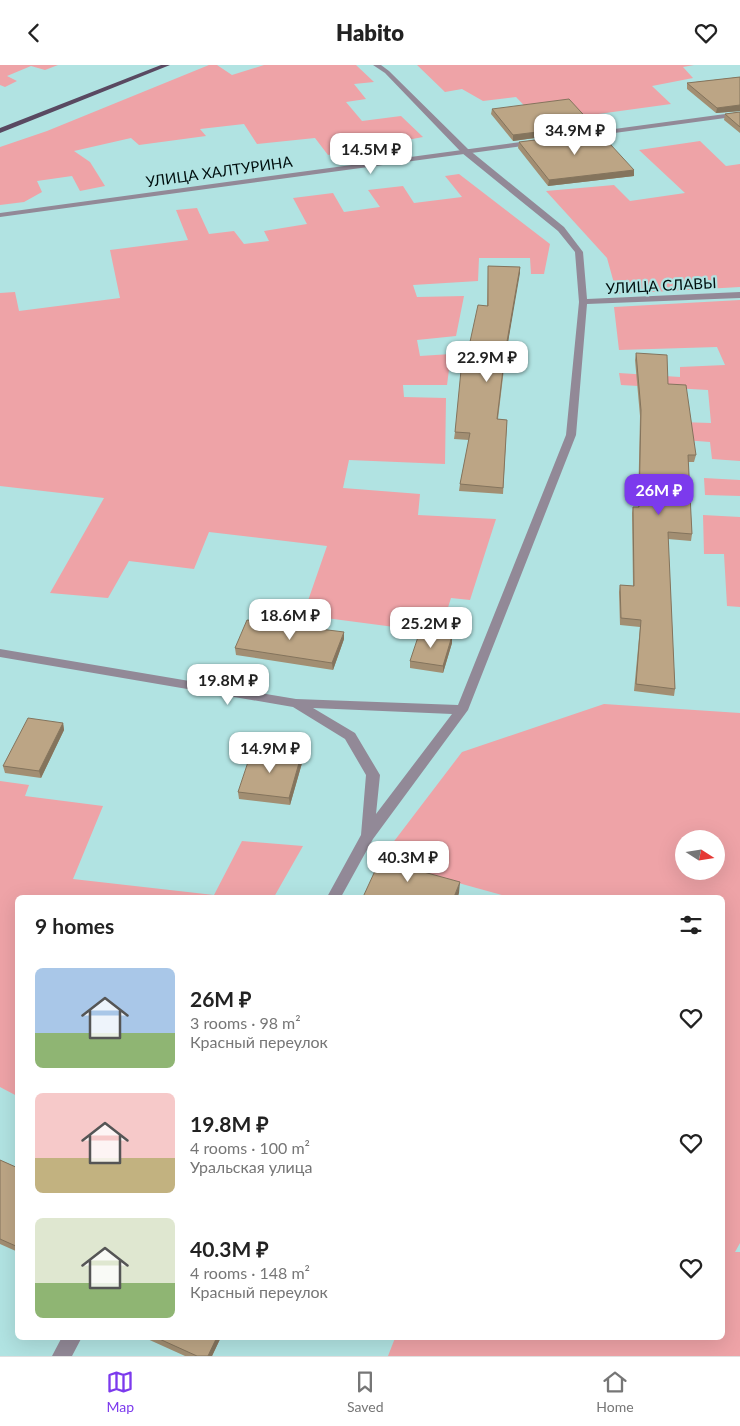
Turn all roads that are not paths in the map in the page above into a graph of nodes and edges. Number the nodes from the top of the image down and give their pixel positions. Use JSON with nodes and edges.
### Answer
{"nodes":[{"id":1,"x":168,"y":65,"type":"edge"},
{"id":2,"x":376,"y":65,"type":"edge"},
{"id":3,"x":740,"y":114,"type":"edge"},
{"id":4,"x":0,"y":131,"type":"edge"},
{"id":5,"x":581,"y":135,"type":"edge"},
{"id":6,"x":542,"y":141,"type":"edge"},
{"id":7,"x":465,"y":151,"type":"junction"},
{"id":8,"x":0,"y":215,"type":"edge"},
{"id":9,"x":740,"y":295,"type":"edge"},
{"id":10,"x":583,"y":302,"type":"junction"},
{"id":11,"x":0,"y":653,"type":"edge"},
{"id":12,"x":296,"y":703,"type":"junction"},
{"id":13,"x":462,"y":710,"type":"junction"},
{"id":14,"x":368,"y":835,"type":"junction"},
{"id":15,"x":335,"y":895,"type":"edge"},
{"id":16,"x":71,"y":1340,"type":"edge"},
{"id":17,"x":61,"y":1356,"type":"edge"}],
"edges":[{"from":1,"to":4,"type":"main road"},
{"from":2,"to":7,"type":"street"},
{"from":3,"to":5,"type":"street"},
{"from":6,"to":7,"type":"street","name":"УЛИЦА ХАЛТУРИНА"},
{"from":7,"to":8,"type":"street","name":"УЛИЦА ХАЛТУРИНА"},
{"from":7,"to":10,"type":"street"},
{"from":9,"to":10,"type":"street","name":"УЛИЦА СЛАВЫ"},
{"from":10,"to":13,"type":"street"},
{"from":11,"to":12,"type":"street"},
{"from":12,"to":13,"type":"street"},
{"from":12,"to":14,"type":"street"},
{"from":13,"to":14,"type":"street"},
{"from":14,"to":15,"type":"street"},
{"from":16,"to":17,"type":"street"}]}
